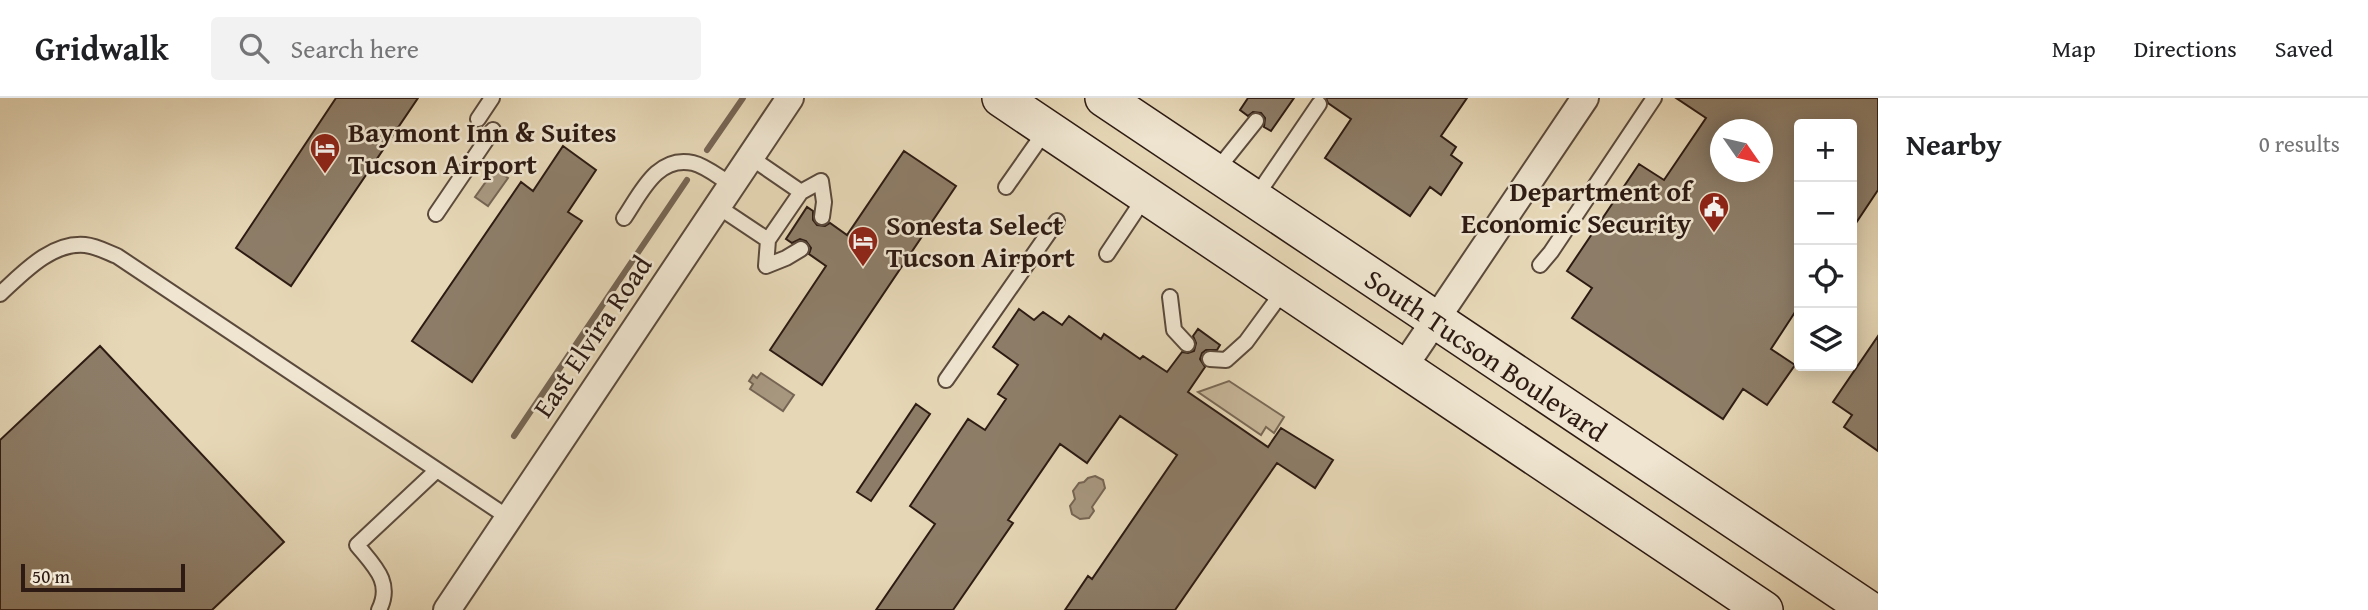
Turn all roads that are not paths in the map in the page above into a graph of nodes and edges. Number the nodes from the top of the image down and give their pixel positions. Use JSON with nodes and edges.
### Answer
{"nodes":[{"id":1,"x":492,"y":98,"type":"edge"},
{"id":2,"x":790,"y":98,"type":"edge"},
{"id":3,"x":1001,"y":98,"type":"edge"},
{"id":4,"x":1104,"y":98,"type":"edge"},
{"id":5,"x":1585,"y":98,"type":"edge"},
{"id":6,"x":1654,"y":98,"type":"edge"},
{"id":7,"x":1320,"y":104,"type":"dead end"},
{"id":8,"x":478,"y":119,"type":"dead end"},
{"id":9,"x":1256,"y":121,"type":"dead end"},
{"id":10,"x":1046,"y":128,"type":"junction"},
{"id":11,"x":493,"y":130,"type":"dead end"},
{"id":12,"x":750,"y":158,"type":"junction"},
{"id":13,"x":1215,"y":173,"type":"junction"},
{"id":14,"x":1006,"y":187,"type":"dead end"},
{"id":15,"x":801,"y":192,"type":"junction"},
{"id":16,"x":725,"y":195,"type":"junction"},
{"id":17,"x":1147,"y":196,"type":"junction"},
{"id":18,"x":1254,"y":199,"type":"junction"},
{"id":19,"x":436,"y":214,"type":"dead end"},
{"id":20,"x":822,"y":217,"type":"dead end"},
{"id":21,"x":624,"y":218,"type":"dead end"},
{"id":22,"x":1058,"y":220,"type":"dead end"},
{"id":23,"x":768,"y":240,"type":"junction"},
{"id":24,"x":800,"y":249,"type":"dead end"},
{"id":25,"x":1107,"y":254,"type":"dead end"},
{"id":26,"x":1540,"y":265,"type":"dead end"},
{"id":27,"x":1285,"y":288,"type":"junction"},
{"id":28,"x":0,"y":294,"type":"edge"},
{"id":29,"x":1170,"y":297,"type":"dead end"},
{"id":30,"x":1435,"y":321,"type":"junction"},
{"id":31,"x":1187,"y":344,"type":"dead end"},
{"id":32,"x":1210,"y":359,"type":"dead end"},
{"id":33,"x":1403,"y":368,"type":"junction"},
{"id":34,"x":946,"y":380,"type":"dead end"},
{"id":35,"x":437,"y":470,"type":"junction"},
{"id":36,"x":509,"y":518,"type":"junction"},
{"id":37,"x":379,"y":610,"type":"edge"},
{"id":38,"x":447,"y":610,"type":"edge"},
{"id":39,"x":1764,"y":610,"type":"edge"},
{"id":40,"x":1869,"y":610,"type":"edge"}],
"edges":[{"from":1,"to":8,"type":"lane"},
{"from":2,"to":12,"type":"street","name":"East Elvira Road"},
{"from":3,"to":10,"type":"main road","name":"South Tucson Boulevard"},
{"from":4,"to":13,"type":"main road","name":"South Tucson Boulevard"},
{"from":5,"to":30,"type":"street"},
{"from":6,"to":26,"type":"lane"},
{"from":7,"to":18,"type":"lane"},
{"from":9,"to":13,"type":"lane"},
{"from":10,"to":14,"type":"lane"},
{"from":10,"to":17,"type":"main road","name":"South Tucson Boulevard"},
{"from":11,"to":19,"type":"lane"},
{"from":12,"to":15,"type":"lane"},
{"from":12,"to":16,"type":"street","name":"East Elvira Road"},
{"from":13,"to":18,"type":"main road","name":"South Tucson Boulevard"},
{"from":15,"to":20,"type":"lane"},
{"from":15,"to":23,"type":"lane"},
{"from":16,"to":21,"type":"lane"},
{"from":16,"to":23,"type":"lane"},
{"from":16,"to":36,"type":"street","name":"East Elvira Road"},
{"from":17,"to":25,"type":"lane"},
{"from":17,"to":27,"type":"main road","name":"South Tucson Boulevard"},
{"from":18,"to":30,"type":"main road","name":"South Tucson Boulevard"},
{"from":22,"to":34,"type":"lane"},
{"from":23,"to":24,"type":"lane"},
{"from":27,"to":32,"type":"lane"},
{"from":27,"to":33,"type":"main road","name":"South Tucson Boulevard"},
{"from":28,"to":35,"type":"lane"},
{"from":29,"to":31,"type":"lane"},
{"from":30,"to":33,"type":"street"},
{"from":30,"to":40,"type":"main road","name":"South Tucson Boulevard"},
{"from":33,"to":39,"type":"main road","name":"South Tucson Boulevard"},
{"from":35,"to":36,"type":"lane"},
{"from":35,"to":37,"type":"lane"},
{"from":36,"to":38,"type":"street","name":"East Elvira Road"}]}
